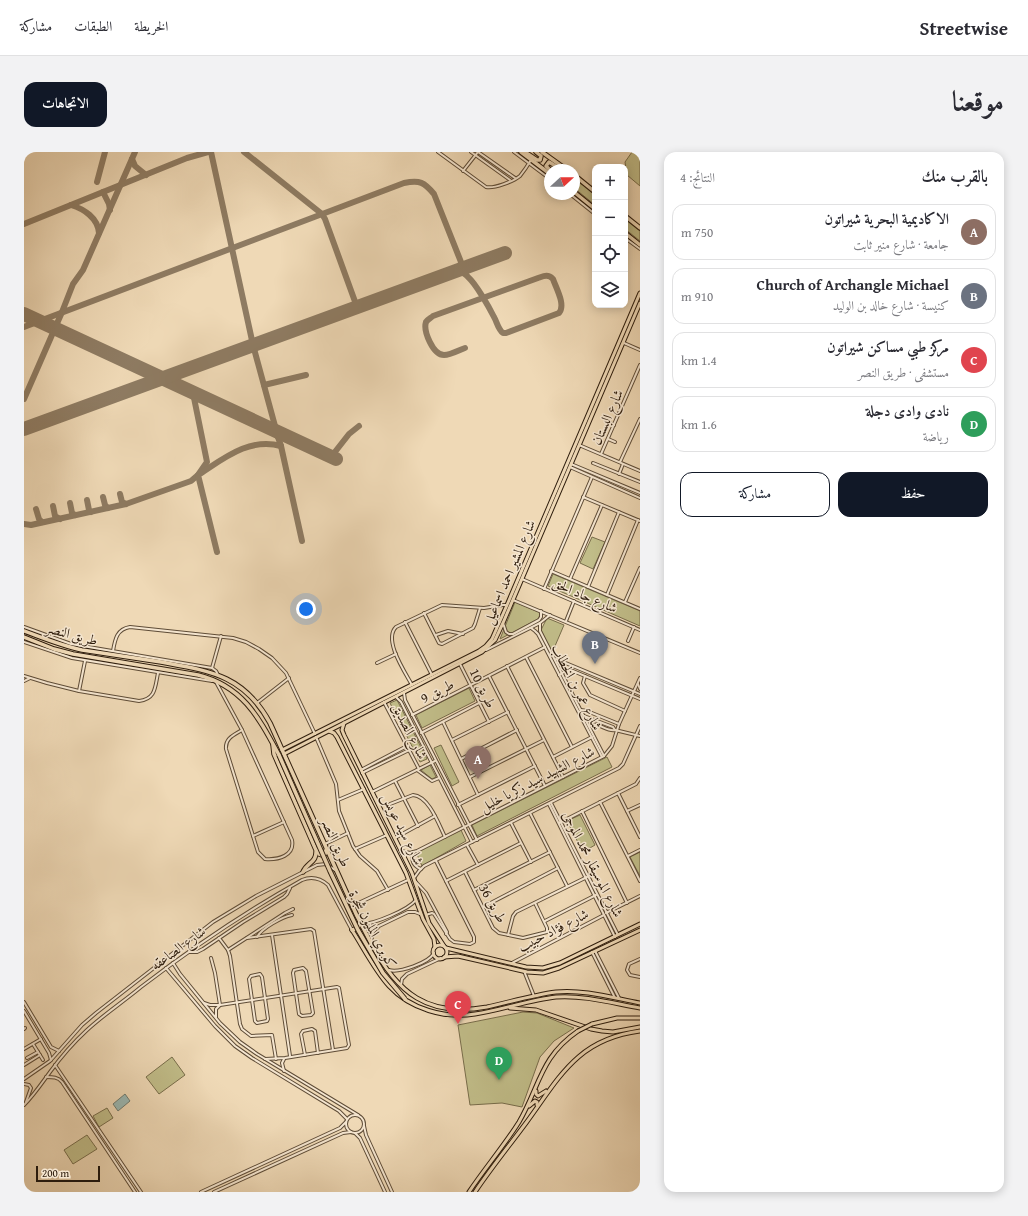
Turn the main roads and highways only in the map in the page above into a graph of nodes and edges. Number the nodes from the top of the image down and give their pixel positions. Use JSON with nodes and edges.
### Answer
{"nodes":[{"id":1,"x":521,"y":152,"type":"edge"},
{"id":2,"x":525,"y":152,"type":"edge"},
{"id":3,"x":536,"y":152,"type":"edge"},
{"id":4,"x":542,"y":152,"type":"edge"},
{"id":5,"x":559,"y":164,"type":"edge"},
{"id":6,"x":544,"y":170,"type":"edge"},
{"id":7,"x":580,"y":180,"type":"edge"},
{"id":8,"x":592,"y":190,"type":"edge"},
{"id":9,"x":580,"y":197,"type":"edge"},
{"id":10,"x":592,"y":207,"type":"edge"},
{"id":11,"x":628,"y":218,"type":"edge"},
{"id":12,"x":640,"y":228,"type":"edge"},
{"id":13,"x":628,"y":235,"type":"edge"},
{"id":14,"x":640,"y":245,"type":"edge"},
{"id":15,"x":640,"y":294,"type":"edge"},
{"id":16,"x":639,"y":303,"type":"edge"},
{"id":17,"x":534,"y":545,"type":"junction"},
{"id":18,"x":24,"y":631,"type":"edge"},
{"id":19,"x":24,"y":637,"type":"edge"},
{"id":20,"x":365,"y":710,"type":"junction"},
{"id":21,"x":344,"y":723,"type":"junction"},
{"id":22,"x":329,"y":731,"type":"junction"},
{"id":23,"x":343,"y":732,"type":"junction"},
{"id":24,"x":336,"y":735,"type":"junction"},
{"id":25,"x":316,"y":736,"type":"junction"},
{"id":26,"x":273,"y":744,"type":"junction"},
{"id":27,"x":283,"y":752,"type":"junction"},
{"id":28,"x":279,"y":755,"type":"joint"},
{"id":29,"x":315,"y":847,"type":"junction"},
{"id":30,"x":327,"y":849,"type":"junction"},
{"id":31,"x":303,"y":872,"type":"road end"},
{"id":32,"x":360,"y":924,"type":"junction"},
{"id":33,"x":640,"y":924,"type":"edge"},
{"id":34,"x":352,"y":930,"type":"joint"},
{"id":35,"x":640,"y":930,"type":"edge"},
{"id":36,"x":440,"y":941,"type":"junction"},
{"id":37,"x":435,"y":942,"type":"junction"},
{"id":38,"x":371,"y":943,"type":"joint"},
{"id":39,"x":435,"y":947,"type":"junction"},
{"id":40,"x":445,"y":947,"type":"junction"},
{"id":41,"x":443,"y":958,"type":"junction"},
{"id":42,"x":405,"y":999,"type":"junction"},
{"id":43,"x":640,"y":1003,"type":"edge"},
{"id":44,"x":508,"y":1007,"type":"junction"},
{"id":45,"x":640,"y":1008,"type":"edge"},
{"id":46,"x":640,"y":1018,"type":"edge"},
{"id":47,"x":640,"y":1027,"type":"edge"},
{"id":48,"x":640,"y":1031,"type":"edge"},
{"id":49,"x":538,"y":1081,"type":"junction"},
{"id":50,"x":553,"y":1084,"type":"junction"},
{"id":51,"x":537,"y":1105,"type":"junction"},
{"id":52,"x":526,"y":1108,"type":"junction"},
{"id":53,"x":469,"y":1192,"type":"edge"},
{"id":54,"x":475,"y":1192,"type":"edge"}],
"edges":[{"from":1,"to":6,"type":"highway"},
{"from":2,"to":3,"type":"highway"},
{"from":4,"to":5,"type":"highway"},
{"from":7,"to":8,"type":"highway"},
{"from":9,"to":10,"type":"highway"},
{"from":11,"to":12,"type":"highway"},
{"from":13,"to":14,"type":"highway"},
{"from":15,"to":16,"type":"main road","name":"شارع المشير احمد اسماعيل"},
{"from":16,"to":17,"type":"main road","name":"شارع المشير احمد اسماعيل"},
{"from":16,"to":17,"type":"main road","name":"شارع المشير احمد اسماعيل"},
{"from":17,"to":20,"type":"main road","name":"شارع المشير احمد اسماعيل"},
{"from":17,"to":20,"type":"main road","name":"شارع المشير احمد اسماعيل"},
{"from":18,"to":27,"type":"highway","name":"طريق النصر"},
{"from":19,"to":26,"type":"highway","name":"طريق النصر"},
{"from":20,"to":21,"type":"main road","name":"شارع المشير احمد اسماعيل"},
{"from":20,"to":25,"type":"main road","name":"شارع المشير احمد اسماعيل"},
{"from":21,"to":22,"type":"main road","name":"شارع المشير احمد اسماعيل"},
{"from":21,"to":23,"type":"main road"},
{"from":22,"to":24,"type":"main road"},
{"from":22,"to":25,"type":"main road","name":"شارع المشير احمد اسماعيل"},
{"from":23,"to":24,"type":"main road"},
{"from":23,"to":36,"type":"main road","name":"شارع سيد عويس"},
{"from":24,"to":37,"type":"main road"},
{"from":25,"to":27,"type":"main road","name":"شارع المشير احمد اسماعيل"},
{"from":26,"to":28,"type":"highway","name":"طريق النصر"},
{"from":26,"to":29,"type":"highway"},
{"from":27,"to":30,"type":"highway","name":"طريق النصر"},
{"from":28,"to":42,"type":"highway","name":"كوبري المليون شجرة","bridge":true},
{"from":29,"to":30,"type":"highway"},
{"from":29,"to":31,"type":"highway"},
{"from":30,"to":32,"type":"highway","name":"طريق النصر"},
{"from":32,"to":34,"type":"highway"},
{"from":32,"to":38,"type":"highway","name":"طريق النصر"},
{"from":33,"to":40,"type":"main road"},
{"from":34,"to":42,"type":"main road"},
{"from":35,"to":41,"type":"main road"},
{"from":36,"to":37,"type":"main road"},
{"from":36,"to":40,"type":"main road","name":"شارع سيد عويس"},
{"from":37,"to":39,"type":"main road"},
{"from":38,"to":43,"type":"main road","name":"طريق النصر"},
{"from":39,"to":40,"type":"main road"},
{"from":39,"to":41,"type":"main road"},
{"from":40,"to":41,"type":"main road"},
{"from":42,"to":44,"type":"main road"},
{"from":44,"to":45,"type":"main road"},
{"from":44,"to":47,"type":"main road"},
{"from":46,"to":49,"type":"main road","bridge":true},
{"from":48,"to":50,"type":"main road"},
{"from":49,"to":50,"type":"main road"},
{"from":49,"to":52,"type":"main road"},
{"from":50,"to":51,"type":"main road"},
{"from":51,"to":52,"type":"main road"},
{"from":51,"to":54,"type":"main road"},
{"from":52,"to":53,"type":"main road"}]}
